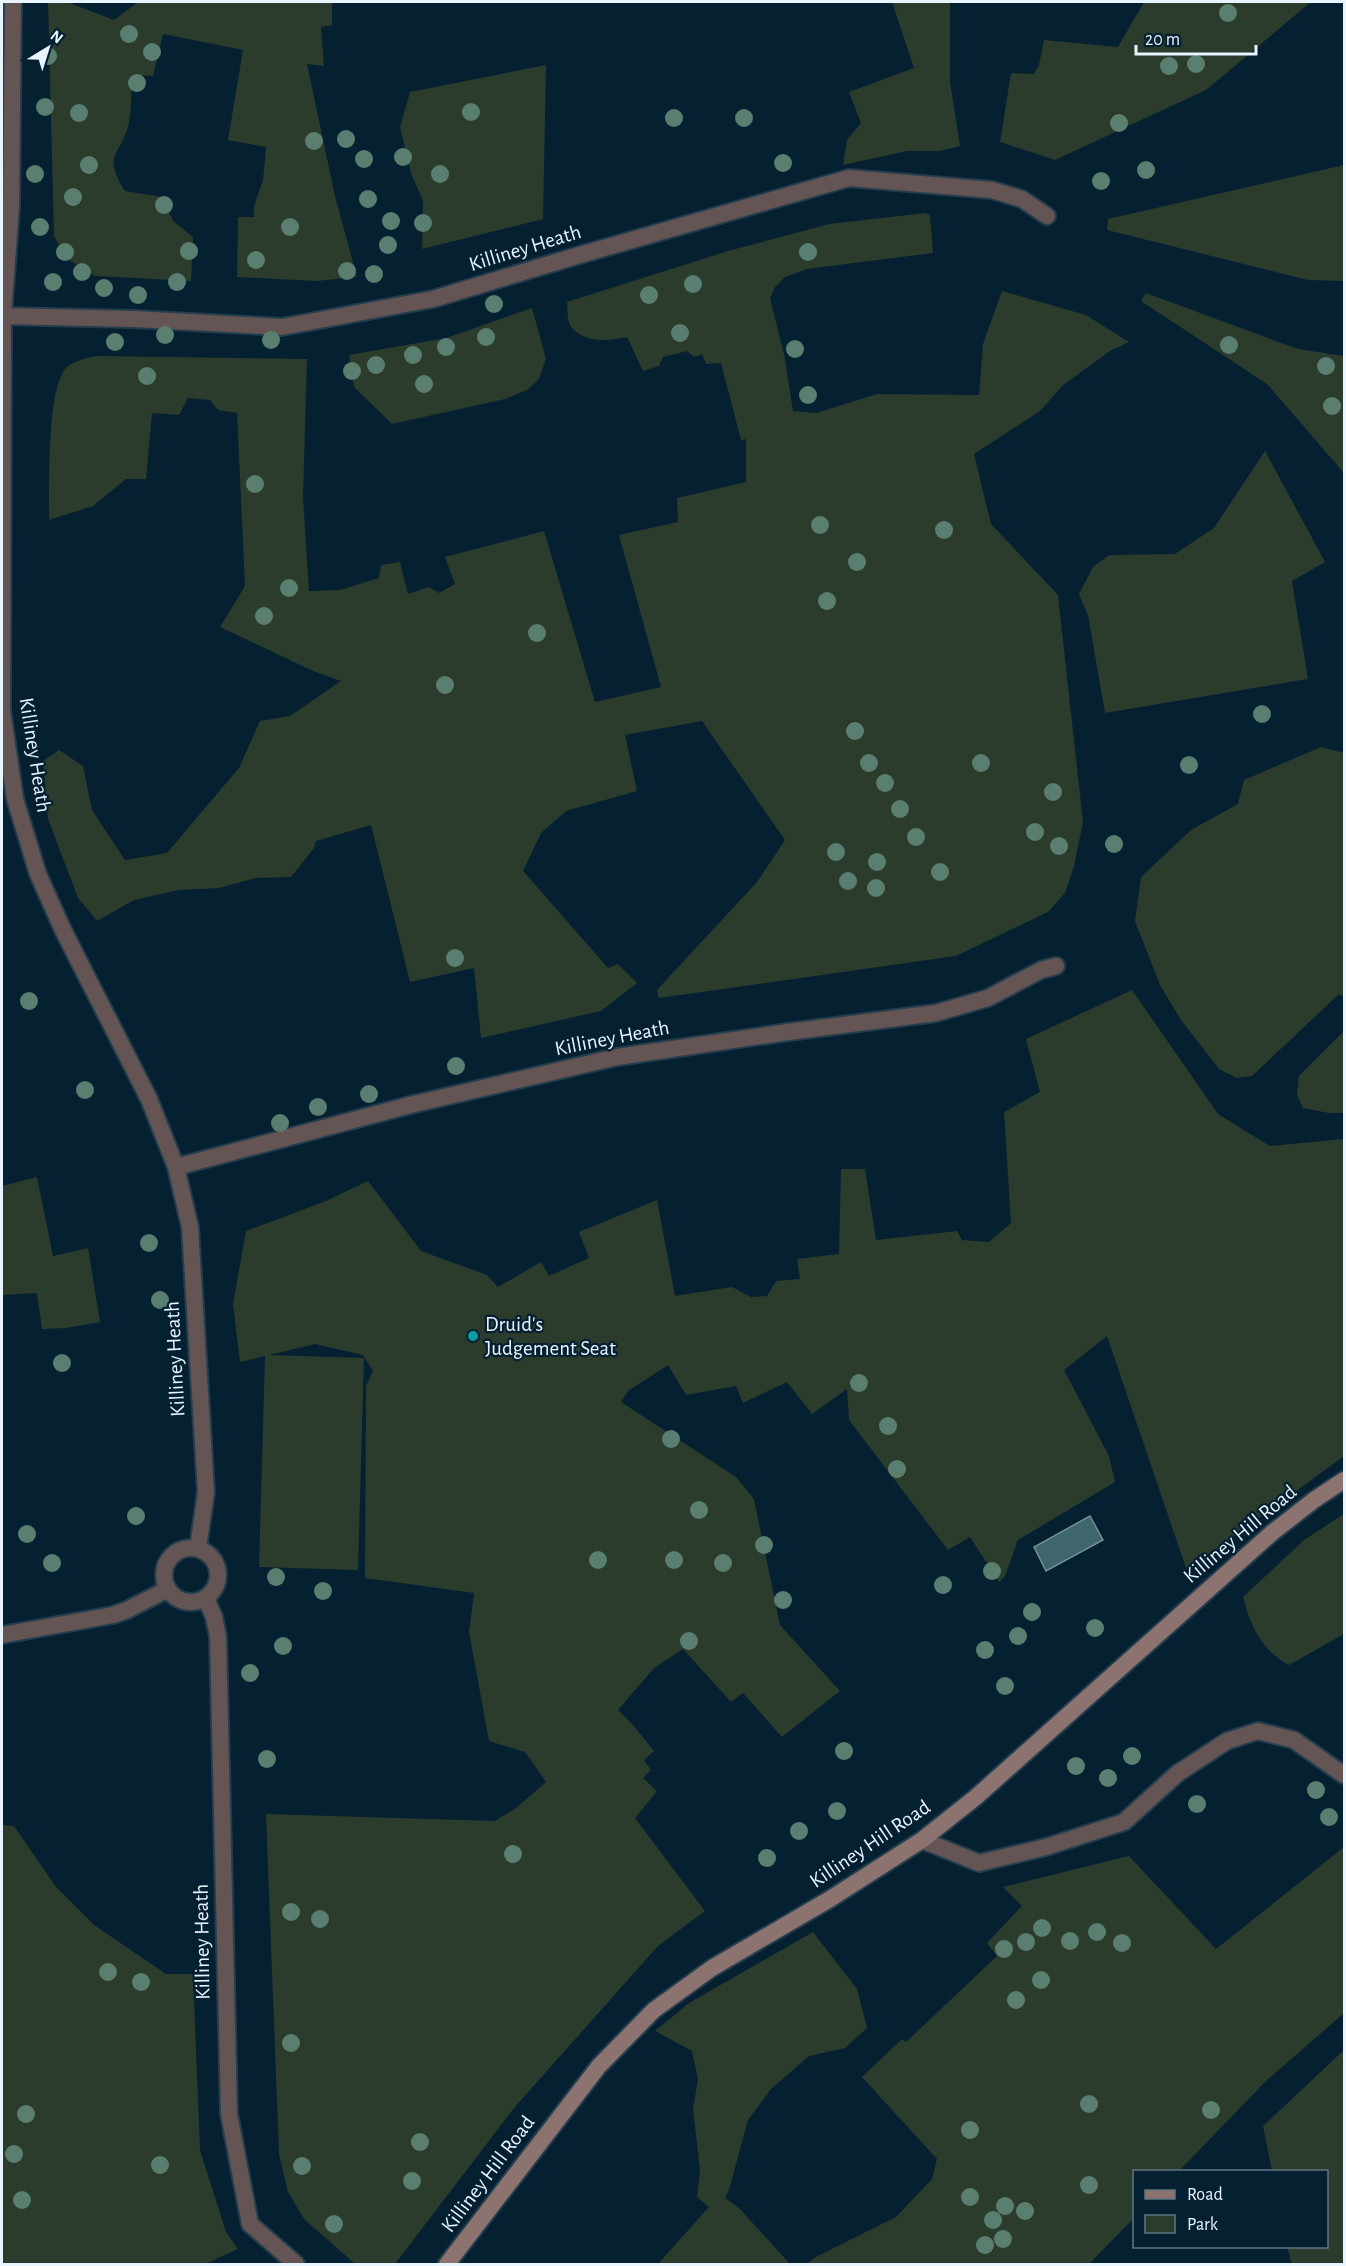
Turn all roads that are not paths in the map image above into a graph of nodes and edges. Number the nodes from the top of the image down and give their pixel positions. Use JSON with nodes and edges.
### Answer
{"nodes":[{"id":1,"x":13,"y":2,"type":"edge"},
{"id":2,"x":1047,"y":216,"type":"dead end"},
{"id":3,"x":3,"y":316,"type":"edge"},
{"id":4,"x":1056,"y":966,"type":"dead end"},
{"id":5,"x":176,"y":1167,"type":"junction"},
{"id":6,"x":1344,"y":1480,"type":"edge"},
{"id":7,"x":198,"y":1548,"type":"junction"},
{"id":8,"x":168,"y":1589,"type":"junction"},
{"id":9,"x":206,"y":1599,"type":"junction"},
{"id":10,"x":2,"y":1635,"type":"edge"},
{"id":11,"x":1344,"y":1775,"type":"edge"},
{"id":12,"x":922,"y":1840,"type":"junction"},
{"id":13,"x":296,"y":2265,"type":"edge"},
{"id":14,"x":447,"y":2265,"type":"edge"}],
"edges":[{"from":1,"to":3,"type":"street","name":"Killiney Heath"},
{"from":2,"to":3,"type":"street","name":"Killiney Heath"},
{"from":3,"to":5,"type":"street","name":"Killiney Heath"},
{"from":4,"to":5,"type":"street","name":"Killiney Heath"},
{"from":5,"to":7,"type":"street","name":"Killiney Heath"},
{"from":6,"to":12,"type":"main road","name":"Killiney Hill Road"},
{"from":7,"to":8,"type":"street"},
{"from":7,"to":9,"type":"street"},
{"from":8,"to":9,"type":"street"},
{"from":8,"to":10,"type":"street"},
{"from":9,"to":13,"type":"street","name":"Killiney Heath"},
{"from":11,"to":12,"type":"street"},
{"from":12,"to":14,"type":"main road","name":"Killiney Hill Road"}]}
